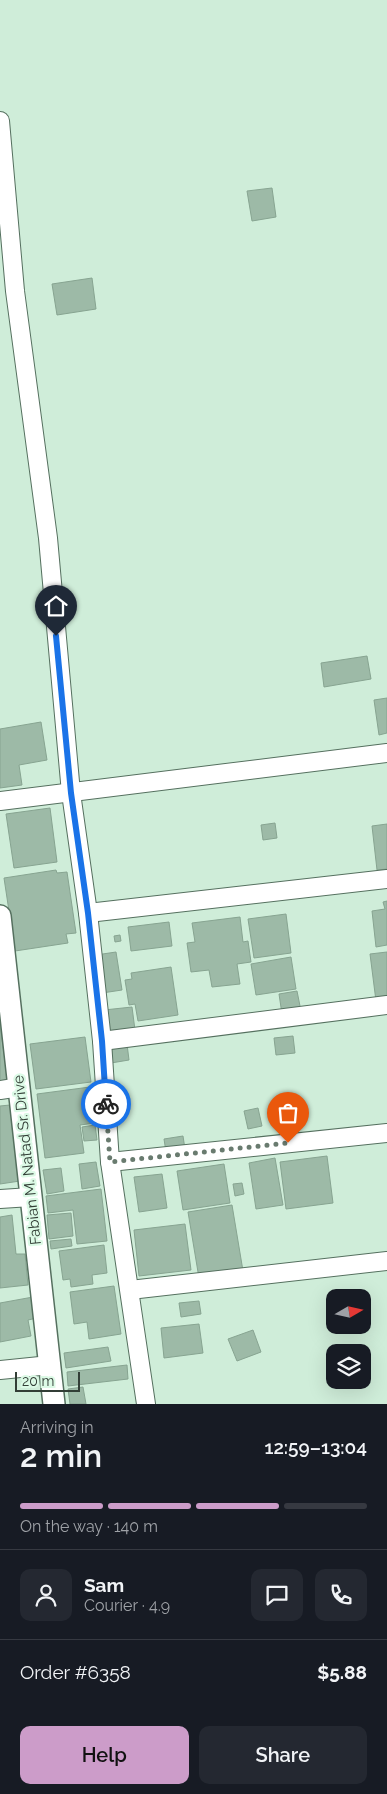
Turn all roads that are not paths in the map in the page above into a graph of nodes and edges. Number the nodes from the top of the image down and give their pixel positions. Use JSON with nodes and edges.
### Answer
{"nodes":[{"id":1,"x":0,"y":121,"type":"edge"},
{"id":2,"x":387,"y":753,"type":"edge"},
{"id":3,"x":71,"y":793,"type":"junction"},
{"id":4,"x":0,"y":801,"type":"edge"},
{"id":5,"x":387,"y":879,"type":"edge"},
{"id":6,"x":88,"y":913,"type":"junction"},
{"id":7,"x":0,"y":916,"type":"edge"},
{"id":8,"x":387,"y":1005,"type":"edge"},
{"id":9,"x":102,"y":1041,"type":"junction"},
{"id":10,"x":10,"y":1088,"type":"edge"},
{"id":11,"x":387,"y":1133,"type":"edge"},
{"id":12,"x":110,"y":1162,"type":"junction"},
{"id":13,"x":31,"y":1197,"type":"junction"},
{"id":14,"x":0,"y":1199,"type":"edge"},
{"id":15,"x":387,"y":1261,"type":"edge"},
{"id":16,"x":130,"y":1290,"type":"junction"},
{"id":17,"x":50,"y":1365,"type":"junction"},
{"id":18,"x":0,"y":1370,"type":"edge"},
{"id":19,"x":54,"y":1404,"type":"edge"},
{"id":20,"x":146,"y":1404,"type":"edge"}],
"edges":[{"from":1,"to":3,"type":"street"},
{"from":2,"to":3,"type":"street"},
{"from":3,"to":4,"type":"street"},
{"from":3,"to":6,"type":"street"},
{"from":5,"to":6,"type":"street"},
{"from":6,"to":9,"type":"street"},
{"from":7,"to":10,"type":"street","name":"Fabian M. Natad Sr. Drive"},
{"from":8,"to":9,"type":"street"},
{"from":9,"to":12,"type":"street"},
{"from":10,"to":13,"type":"street","name":"Fabian M. Natad Sr. Drive"},
{"from":11,"to":12,"type":"street"},
{"from":12,"to":16,"type":"street"},
{"from":13,"to":14,"type":"street"},
{"from":13,"to":17,"type":"street","name":"Fabian M. Natad Sr. Drive"},
{"from":15,"to":16,"type":"street"},
{"from":16,"to":20,"type":"street"},
{"from":17,"to":18,"type":"street"},
{"from":17,"to":19,"type":"street","name":"Fabian M. Natad Sr. Drive"}]}
